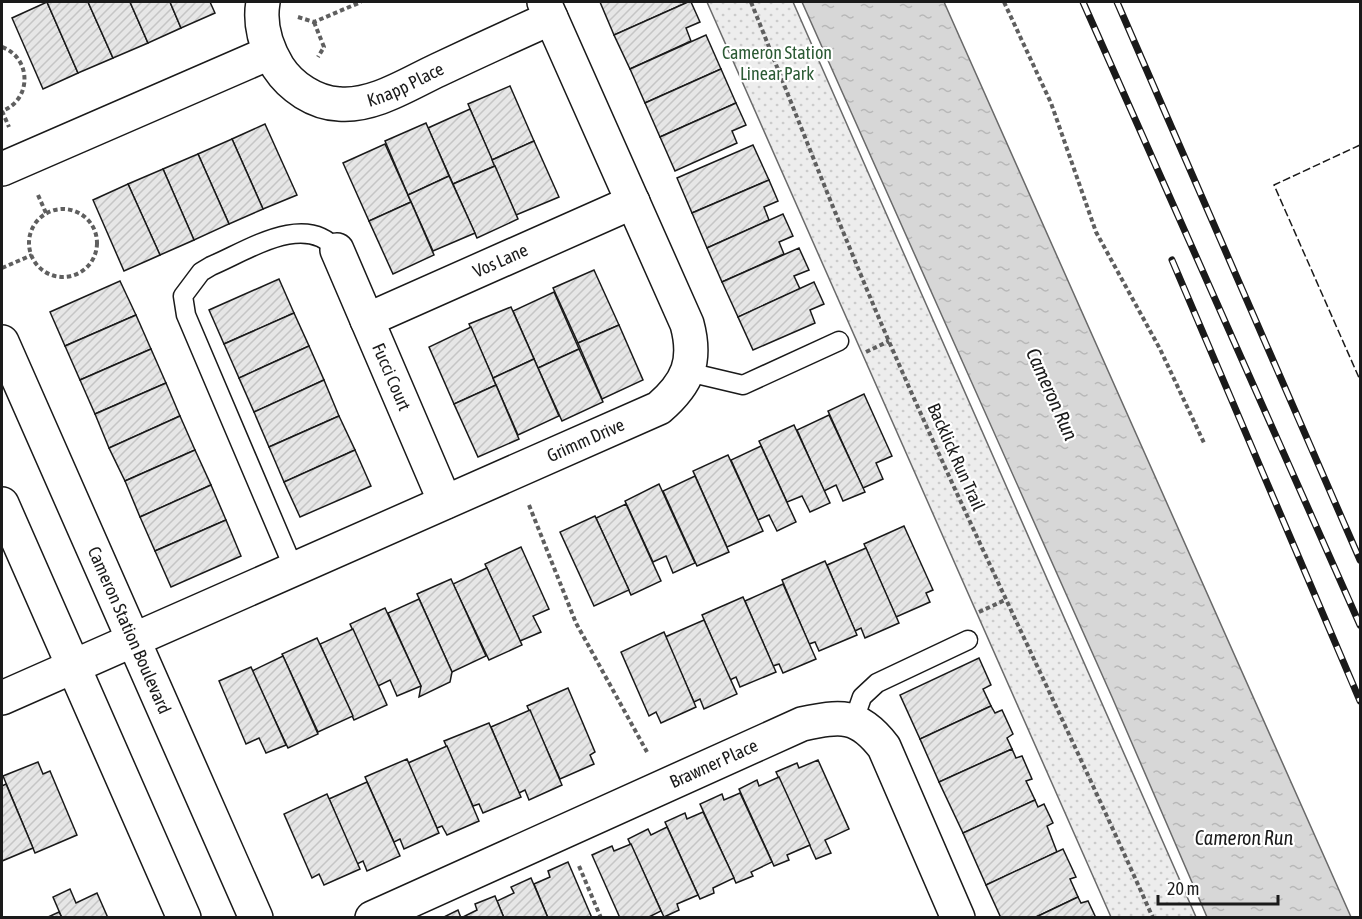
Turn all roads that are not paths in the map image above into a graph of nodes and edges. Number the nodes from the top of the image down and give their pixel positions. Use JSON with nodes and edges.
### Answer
{"nodes":[{"id":1,"x":262,"y":4,"type":"edge"},
{"id":2,"x":548,"y":10,"type":"edge"},
{"id":3,"x":269,"y":53,"type":"junction"},
{"id":4,"x":2,"y":169,"type":"edge"},
{"id":5,"x":633,"y":202,"type":"junction"},
{"id":6,"x":337,"y":250,"type":"joint"},
{"id":7,"x":367,"y":320,"type":"junction"},
{"id":8,"x":839,"y":341,"type":"dead end"},
{"id":9,"x":2,"y":342,"type":"edge"},
{"id":10,"x":688,"y":372,"type":"junction"},
{"id":11,"x":445,"y":502,"type":"junction"},
{"id":12,"x":2,"y":504,"type":"edge"},
{"id":13,"x":294,"y":569,"type":"junction"},
{"id":14,"x":134,"y":640,"type":"junction"},
{"id":15,"x":968,"y":640,"type":"dead end"},
{"id":16,"x":87,"y":660,"type":"junction"},
{"id":17,"x":2,"y":698,"type":"edge"},
{"id":18,"x":854,"y":720,"type":"junction"},
{"id":19,"x":184,"y":918,"type":"edge"},
{"id":20,"x":256,"y":918,"type":"edge"},
{"id":21,"x":372,"y":918,"type":"edge"},
{"id":22,"x":958,"y":918,"type":"edge"}],
"edges":[{"from":1,"to":3,"type":"street","name":"Knapp Place"},
{"from":2,"to":3,"type":"street","name":"Knapp Place"},
{"from":2,"to":5,"type":"street","name":"Grimm Drive"},
{"from":3,"to":4,"type":"street"},
{"from":5,"to":7,"type":"street","name":"Vos Lane"},
{"from":5,"to":10,"type":"street","name":"Grimm Drive"},
{"from":6,"to":7,"type":"street","name":"Fucci Court"},
{"from":6,"to":13,"type":"lane"},
{"from":7,"to":11,"type":"street","name":"Fucci Court"},
{"from":8,"to":10,"type":"lane"},
{"from":9,"to":14,"type":"street","name":"Cameron Station Boulevard"},
{"from":10,"to":11,"type":"street","name":"Grimm Drive"},
{"from":11,"to":13,"type":"street","name":"Grimm Drive"},
{"from":12,"to":16,"type":"street"},
{"from":13,"to":14,"type":"street","name":"Grimm Drive"},
{"from":14,"to":16,"type":"street","name":"Grimm Drive"},
{"from":14,"to":20,"type":"street","name":"Cameron Station Boulevard"},
{"from":15,"to":18,"type":"lane"},
{"from":16,"to":17,"type":"street","name":"Grimm Drive"},
{"from":16,"to":19,"type":"street"},
{"from":18,"to":21,"type":"street","name":"Brawner Place"},
{"from":18,"to":22,"type":"street"}]}
